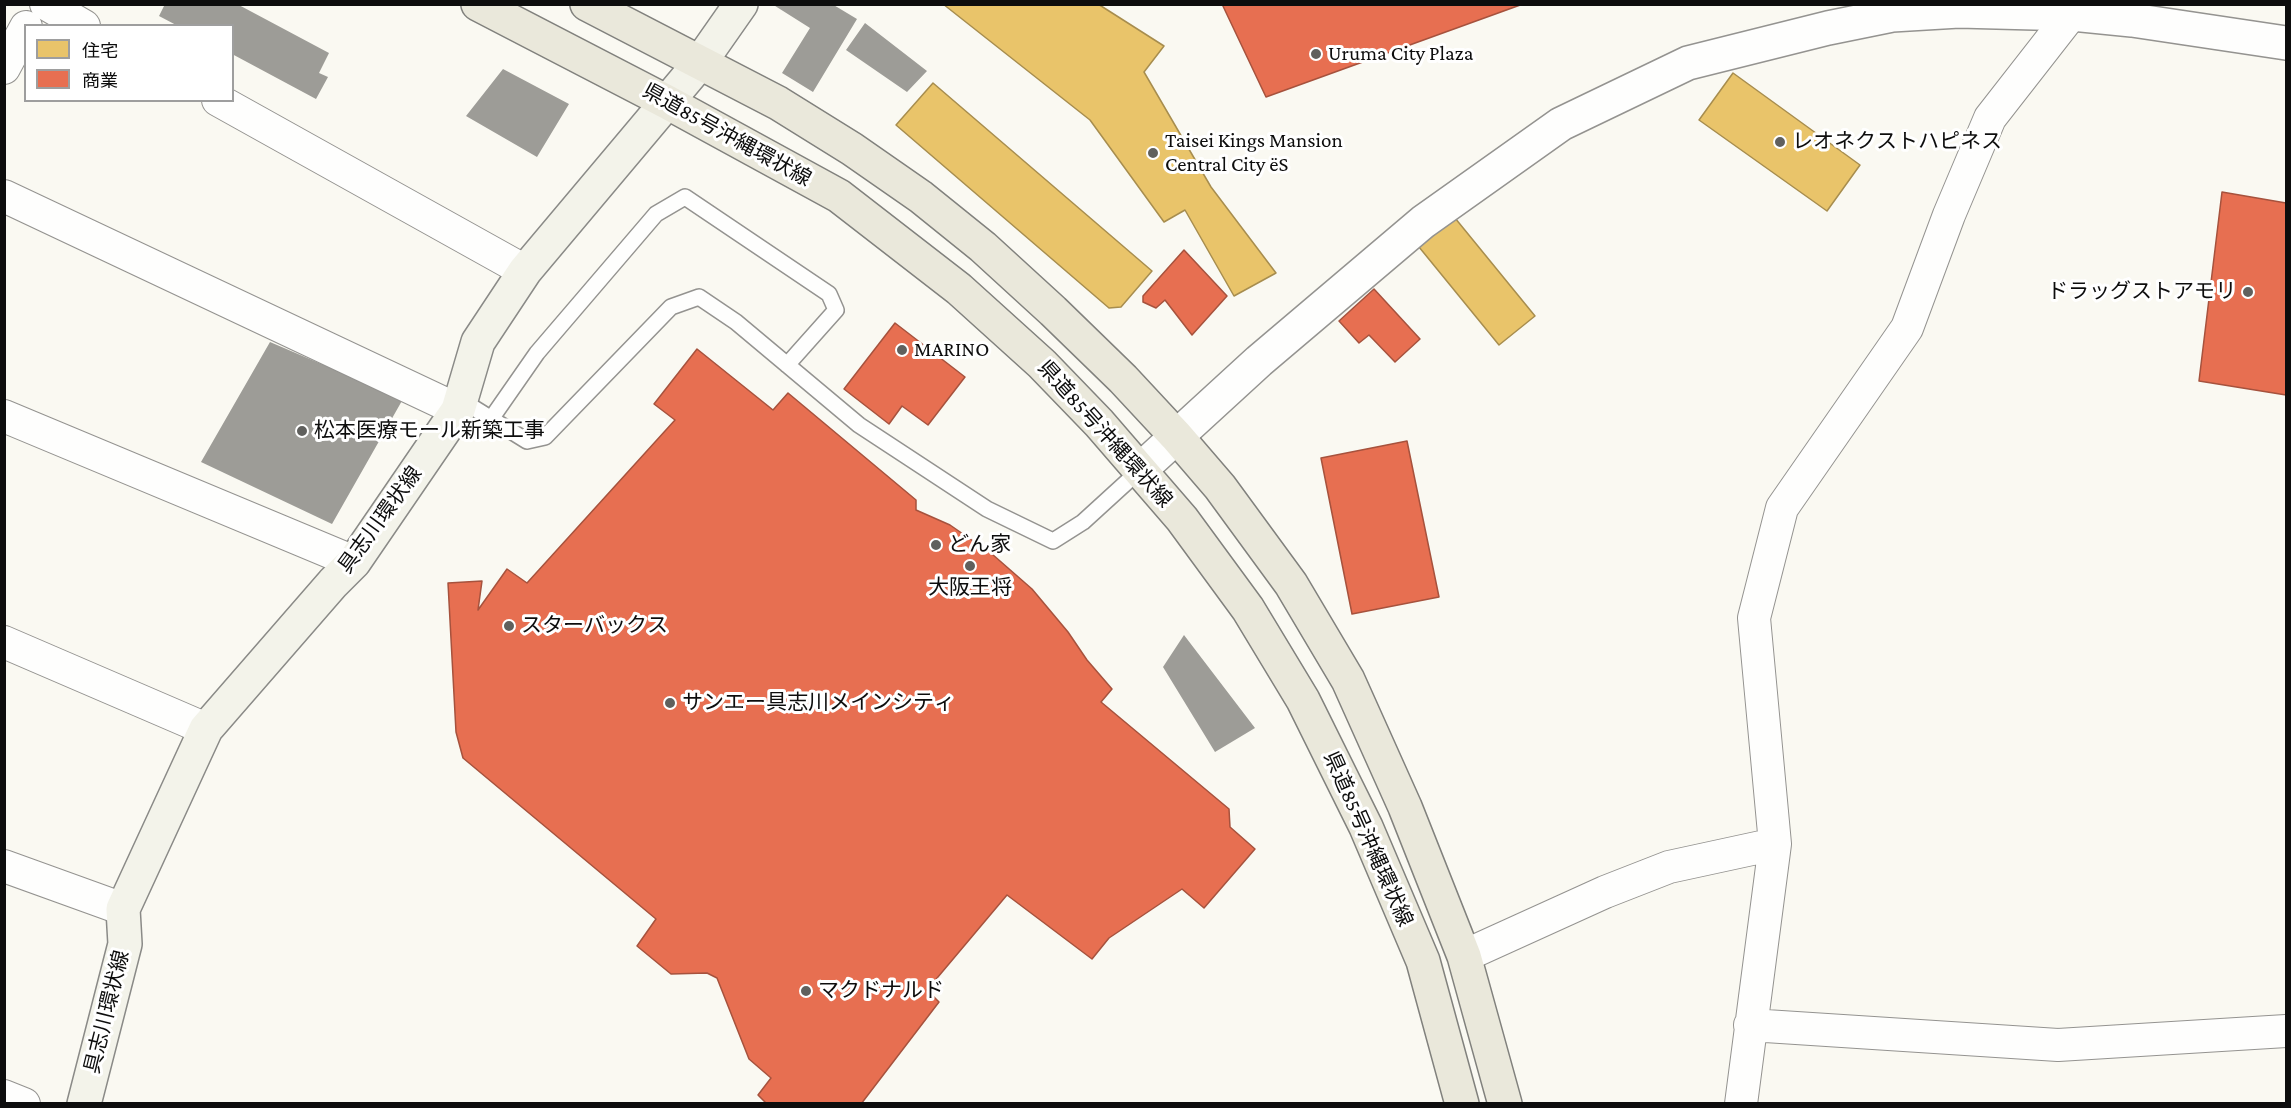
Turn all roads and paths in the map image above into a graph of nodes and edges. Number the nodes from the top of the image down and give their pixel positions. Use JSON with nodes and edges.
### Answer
{"nodes":[{"id":1,"x":37,"y":4,"type":"edge"},
{"id":2,"x":46,"y":4,"type":"edge"},
{"id":3,"x":478,"y":4,"type":"edge"},
{"id":4,"x":587,"y":4,"type":"edge"},
{"id":5,"x":741,"y":4,"type":"edge"},
{"id":6,"x":2076,"y":9,"type":"edge"},
{"id":7,"x":27,"y":24,"type":"edge"},
{"id":8,"x":81,"y":24,"type":"edge"},
{"id":9,"x":24,"y":30,"type":"edge"},
{"id":10,"x":2286,"y":43,"type":"edge"},
{"id":11,"x":699,"y":64,"type":"junction"},
{"id":12,"x":4,"y":68,"type":"edge"},
{"id":13,"x":222,"y":102,"type":"edge"},
{"id":14,"x":667,"y":102,"type":"junction"},
{"id":15,"x":4,"y":195,"type":"edge"},
{"id":16,"x":525,"y":271,"type":"junction"},
{"id":17,"x":787,"y":366,"type":"junction"},
{"id":18,"x":459,"y":405,"type":"junction"},
{"id":19,"x":4,"y":416,"type":"edge"},
{"id":20,"x":491,"y":419,"type":"junction"},
{"id":21,"x":1177,"y":437,"type":"junction"},
{"id":22,"x":1140,"y":470,"type":"junction"},
{"id":23,"x":354,"y":562,"type":"junction"},
{"id":24,"x":4,"y":642,"type":"edge"},
{"id":25,"x":206,"y":729,"type":"junction"},
{"id":26,"x":1775,"y":844,"type":"junction"},
{"id":27,"x":4,"y":866,"type":"edge"},
{"id":28,"x":123,"y":909,"type":"junction"},
{"id":29,"x":1464,"y":956,"type":"junction"},
{"id":30,"x":1750,"y":1025,"type":"junction"},
{"id":31,"x":2286,"y":1031,"type":"edge"},
{"id":32,"x":4,"y":1096,"type":"edge"},
{"id":33,"x":24,"y":1104,"type":"edge"},
{"id":34,"x":84,"y":1104,"type":"edge"},
{"id":35,"x":1462,"y":1104,"type":"edge"},
{"id":36,"x":1505,"y":1104,"type":"edge"},
{"id":37,"x":1742,"y":1104,"type":"edge"}],
"edges":[{"from":1,"to":7,"type":"street"},
{"from":2,"to":8,"type":"street"},
{"from":3,"to":14,"type":"main road","name":"県道85号沖縄環状線"},
{"from":4,"to":11,"type":"main road","name":"県道85号沖縄環状線"},
{"from":5,"to":11,"type":"main road","name":"具志川環状線"},
{"from":6,"to":10,"type":"street"},
{"from":6,"to":21,"type":"street"},
{"from":6,"to":26,"type":"street"},
{"from":9,"to":12,"type":"street"},
{"from":11,"to":14,"type":"main road","name":"具志川環状線"},
{"from":11,"to":21,"type":"main road","name":"県道85号沖縄環状線"},
{"from":13,"to":16,"type":"street"},
{"from":14,"to":16,"type":"main road","name":"具志川環状線"},
{"from":14,"to":22,"type":"main road","name":"県道85号沖縄環状線"},
{"from":15,"to":18,"type":"street"},
{"from":16,"to":18,"type":"main road","name":"具志川環状線"},
{"from":17,"to":20,"type":"lane"},
{"from":17,"to":20,"type":"lane"},
{"from":17,"to":22,"type":"lane"},
{"from":18,"to":20,"type":"lane"},
{"from":18,"to":23,"type":"main road","name":"具志川環状線"},
{"from":19,"to":23,"type":"street"},
{"from":21,"to":22,"type":"street"},
{"from":21,"to":29,"type":"main road","name":"県道85号沖縄環状線"},
{"from":22,"to":35,"type":"main road","name":"県道85号沖縄環状線"},
{"from":23,"to":25,"type":"main road","name":"具志川環状線"},
{"from":24,"to":25,"type":"street"},
{"from":25,"to":28,"type":"main road","name":"具志川環状線"},
{"from":26,"to":29,"type":"street"},
{"from":26,"to":30,"type":"street"},
{"from":27,"to":28,"type":"street"},
{"from":28,"to":34,"type":"main road","name":"具志川環状線"},
{"from":29,"to":36,"type":"main road","name":"県道85号沖縄環状線"},
{"from":30,"to":31,"type":"street"},
{"from":30,"to":37,"type":"street"},
{"from":32,"to":33,"type":"street"}]}
